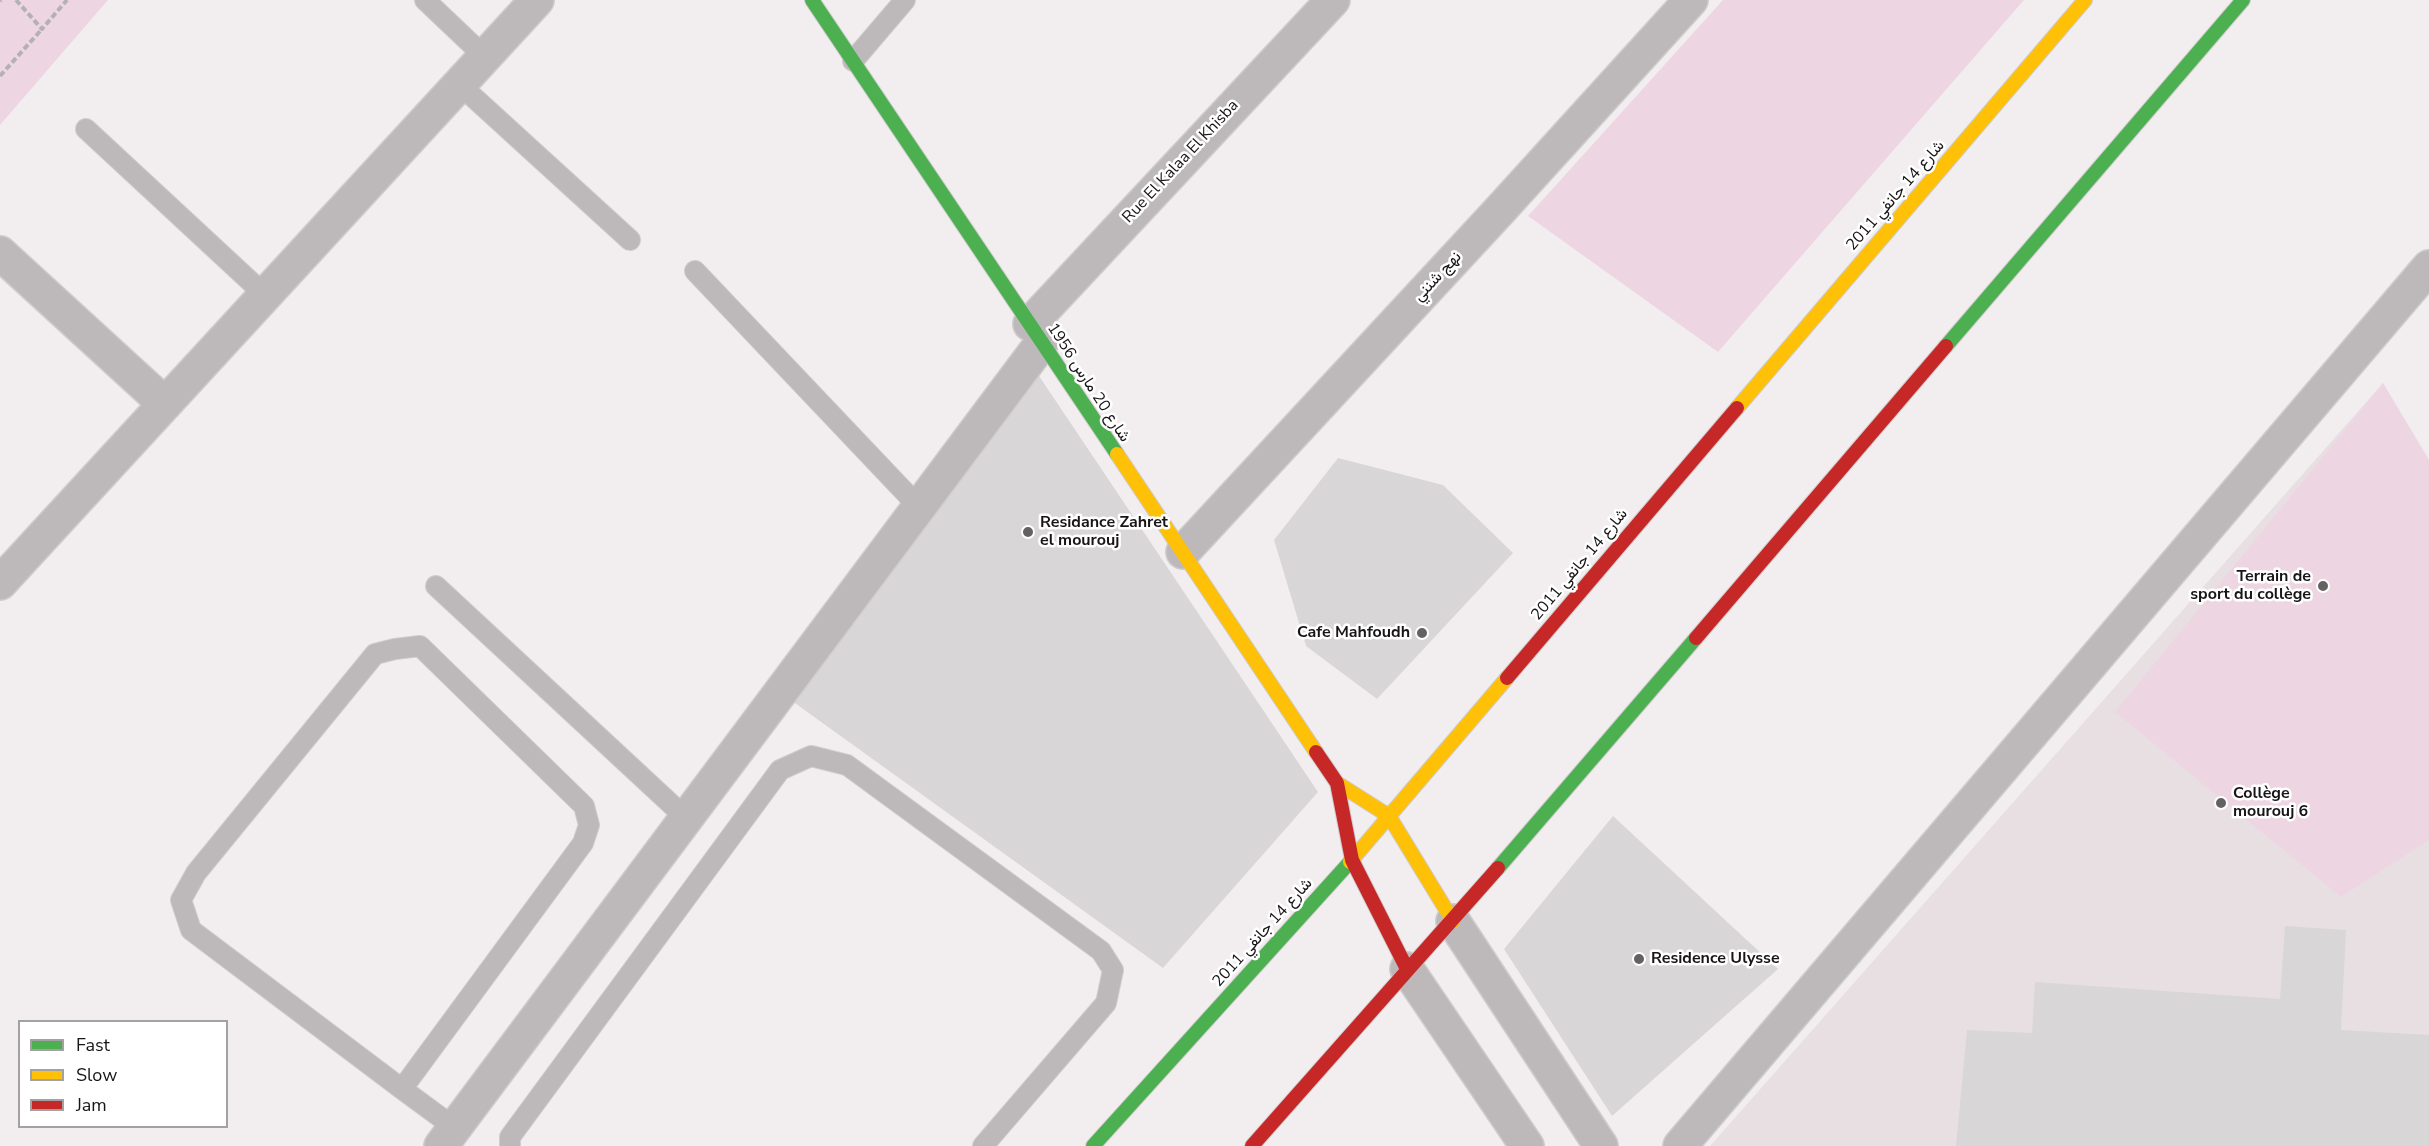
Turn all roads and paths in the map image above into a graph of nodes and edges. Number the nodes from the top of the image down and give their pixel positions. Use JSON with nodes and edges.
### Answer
{"nodes":[{"id":1,"x":16,"y":0,"type":"edge"},
{"id":2,"x":67,"y":0,"type":"edge"},
{"id":3,"x":425,"y":0,"type":"edge"},
{"id":4,"x":537,"y":0,"type":"edge"},
{"id":5,"x":812,"y":0,"type":"edge"},
{"id":6,"x":905,"y":0,"type":"edge"},
{"id":7,"x":1333,"y":0,"type":"edge"},
{"id":8,"x":1690,"y":0,"type":"edge"},
{"id":9,"x":2085,"y":0,"type":"edge"},
{"id":10,"x":2243,"y":0,"type":"edge"},
{"id":11,"x":42,"y":29,"type":"junction"},
{"id":12,"x":485,"y":57,"type":"junction"},
{"id":13,"x":853,"y":61,"type":"junction"},
{"id":14,"x":0,"y":76,"type":"edge"},
{"id":15,"x":459,"y":84,"type":"junction"},
{"id":16,"x":86,"y":129,"type":"dead end"},
{"id":17,"x":630,"y":240,"type":"dead end"},
{"id":18,"x":0,"y":253,"type":"edge"},
{"id":19,"x":2429,"y":267,"type":"edge"},
{"id":20,"x":695,"y":271,"type":"dead end"},
{"id":21,"x":265,"y":295,"type":"junction"},
{"id":22,"x":1036,"y":334,"type":"junction"},
{"id":23,"x":165,"y":404,"type":"junction"},
{"id":24,"x":919,"y":507,"type":"junction"},
{"id":25,"x":1182,"y":552,"type":"junction"},
{"id":26,"x":0,"y":583,"type":"edge"},
{"id":27,"x":436,"y":586,"type":"dead end"},
{"id":28,"x":1337,"y":783,"type":"junction"},
{"id":29,"x":1389,"y":816,"type":"junction"},
{"id":30,"x":686,"y":818,"type":"junction"},
{"id":31,"x":1352,"y":860,"type":"junction"},
{"id":32,"x":1453,"y":921,"type":"junction"},
{"id":33,"x":1407,"y":969,"type":"junction"},
{"id":34,"x":402,"y":1089,"type":"junction"},
{"id":35,"x":448,"y":1137,"type":"edge"},
{"id":36,"x":510,"y":1146,"type":"edge"},
{"id":37,"x":982,"y":1146,"type":"edge"},
{"id":38,"x":1093,"y":1146,"type":"edge"},
{"id":39,"x":1252,"y":1146,"type":"edge"},
{"id":40,"x":1527,"y":1146,"type":"edge"},
{"id":41,"x":1601,"y":1146,"type":"edge"},
{"id":42,"x":1680,"y":1146,"type":"edge"}],
"edges":[{"from":1,"to":11,"type":"path"},
{"from":2,"to":11,"type":"path"},
{"from":3,"to":12,"type":"lane"},
{"from":4,"to":12,"type":"street"},
{"from":5,"to":13,"type":"street","name":"شارع 20 مارس 1956"},
{"from":6,"to":13,"type":"lane"},
{"from":7,"to":22,"type":"street","name":"Rue El Kalaa El Khisba"},
{"from":8,"to":25,"type":"street","name":"نهج شنني"},
{"from":9,"to":29,"type":"street","name":"شارع 14 جانفي 2011"},
{"from":10,"to":32,"type":"street"},
{"from":11,"to":14,"type":"path"},
{"from":12,"to":15,"type":"street"},
{"from":13,"to":22,"type":"street","name":"شارع 20 مارس 1956"},
{"from":15,"to":17,"type":"lane"},
{"from":15,"to":21,"type":"street"},
{"from":16,"to":21,"type":"lane"},
{"from":18,"to":23,"type":"street"},
{"from":19,"to":42,"type":"street"},
{"from":20,"to":24,"type":"lane"},
{"from":21,"to":23,"type":"street"},
{"from":22,"to":24,"type":"street","name":"Rue El Kalaa El Khisba"},
{"from":22,"to":25,"type":"street","name":"شارع 20 مارس 1956"},
{"from":23,"to":26,"type":"street"},
{"from":24,"to":30,"type":"street","name":"Rue El Kalaa El Khisba"},
{"from":25,"to":28,"type":"street","name":"شارع 20 مارس 1956"},
{"from":27,"to":30,"type":"lane"},
{"from":28,"to":29,"type":"street","name":"شارع 20 مارس 1956"},
{"from":28,"to":31,"type":"street","name":"شارع 20 مارس 1956"},
{"from":29,"to":31,"type":"street","name":"شارع 14 جانفي 2011"},
{"from":29,"to":32,"type":"street"},
{"from":30,"to":35,"type":"street","name":"Rue El Kalaa El Khisba"},
{"from":31,"to":33,"type":"street","name":"شارع 20 مارس 1956"},
{"from":31,"to":38,"type":"street","name":"شارع 14 جانفي 2011"},
{"from":32,"to":33,"type":"street"},
{"from":32,"to":41,"type":"street"},
{"from":33,"to":39,"type":"street"},
{"from":33,"to":40,"type":"street"},
{"from":34,"to":34,"type":"lane"},
{"from":34,"to":35,"type":"lane"},
{"from":36,"to":37,"type":"lane"}]}
